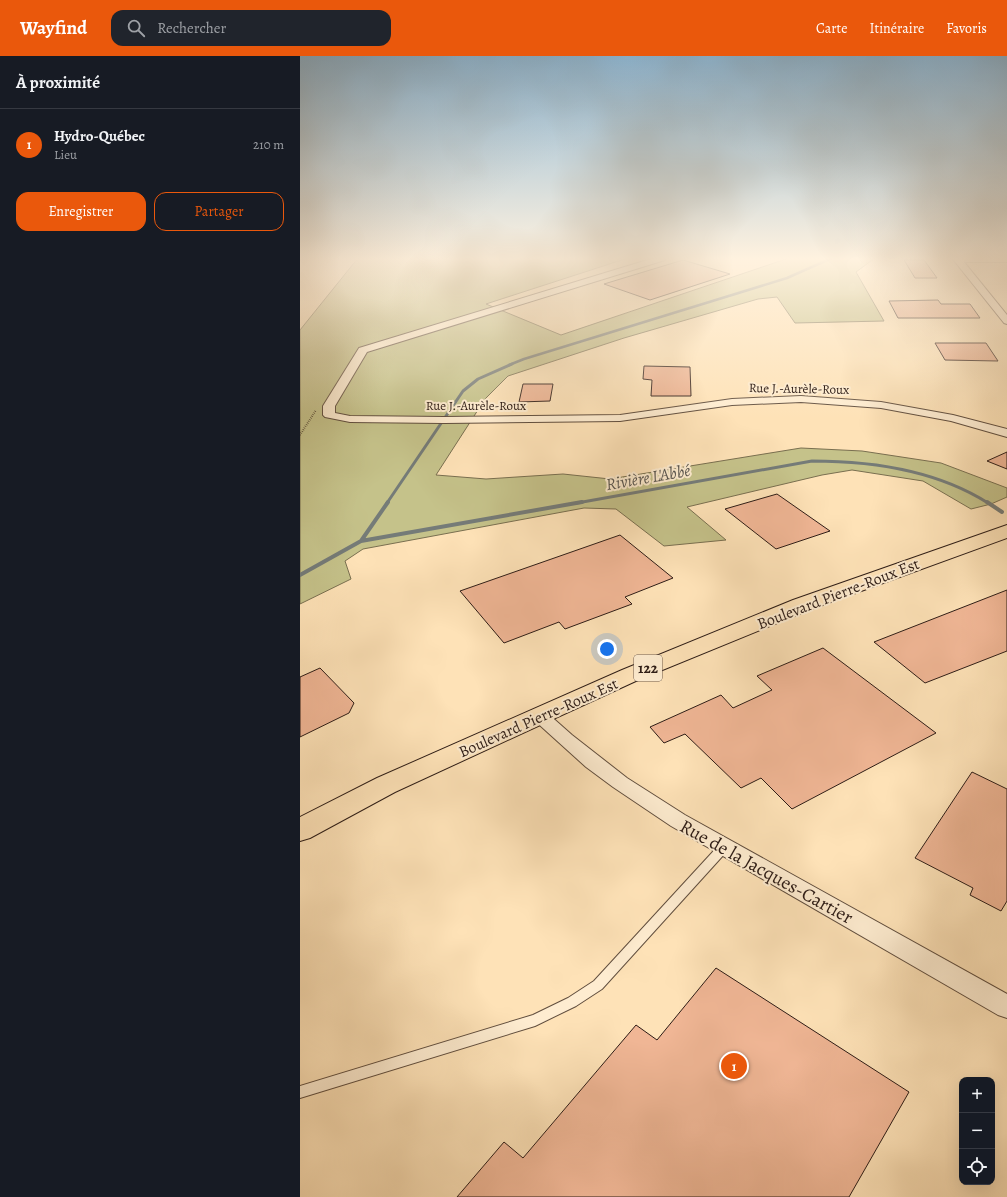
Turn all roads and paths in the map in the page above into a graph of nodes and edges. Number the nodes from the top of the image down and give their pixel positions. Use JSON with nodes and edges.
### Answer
{"nodes":[{"id":1,"x":489,"y":311,"type":"edge"},
{"id":2,"x":1000,"y":311,"type":"edge"},
{"id":3,"x":1007,"y":320,"type":"edge"},
{"id":4,"x":1007,"y":433,"type":"edge"},
{"id":5,"x":1007,"y":531,"type":"edge"},
{"id":6,"x":540,"y":716,"type":"junction"},
{"id":7,"x":300,"y":830,"type":"edge"},
{"id":8,"x":724,"y":847,"type":"junction"},
{"id":9,"x":1007,"y":1007,"type":"edge"},
{"id":10,"x":300,"y":1092,"type":"edge"}],
"edges":[{"from":1,"to":4,"type":"street","name":"Rue J.-Aurèle-Roux"},
{"from":2,"to":3,"type":"street"},
{"from":5,"to":6,"type":"main road","name":"Boulevard Pierre-Roux Est","number":"122"},
{"from":6,"to":7,"type":"main road","name":"Boulevard Pierre-Roux Est","number":"122"},
{"from":6,"to":8,"type":"street","name":"Rue de la Jacques-Cartier"},
{"from":8,"to":9,"type":"street","name":"Rue de la Jacques-Cartier"},
{"from":8,"to":10,"type":"lane"}]}
